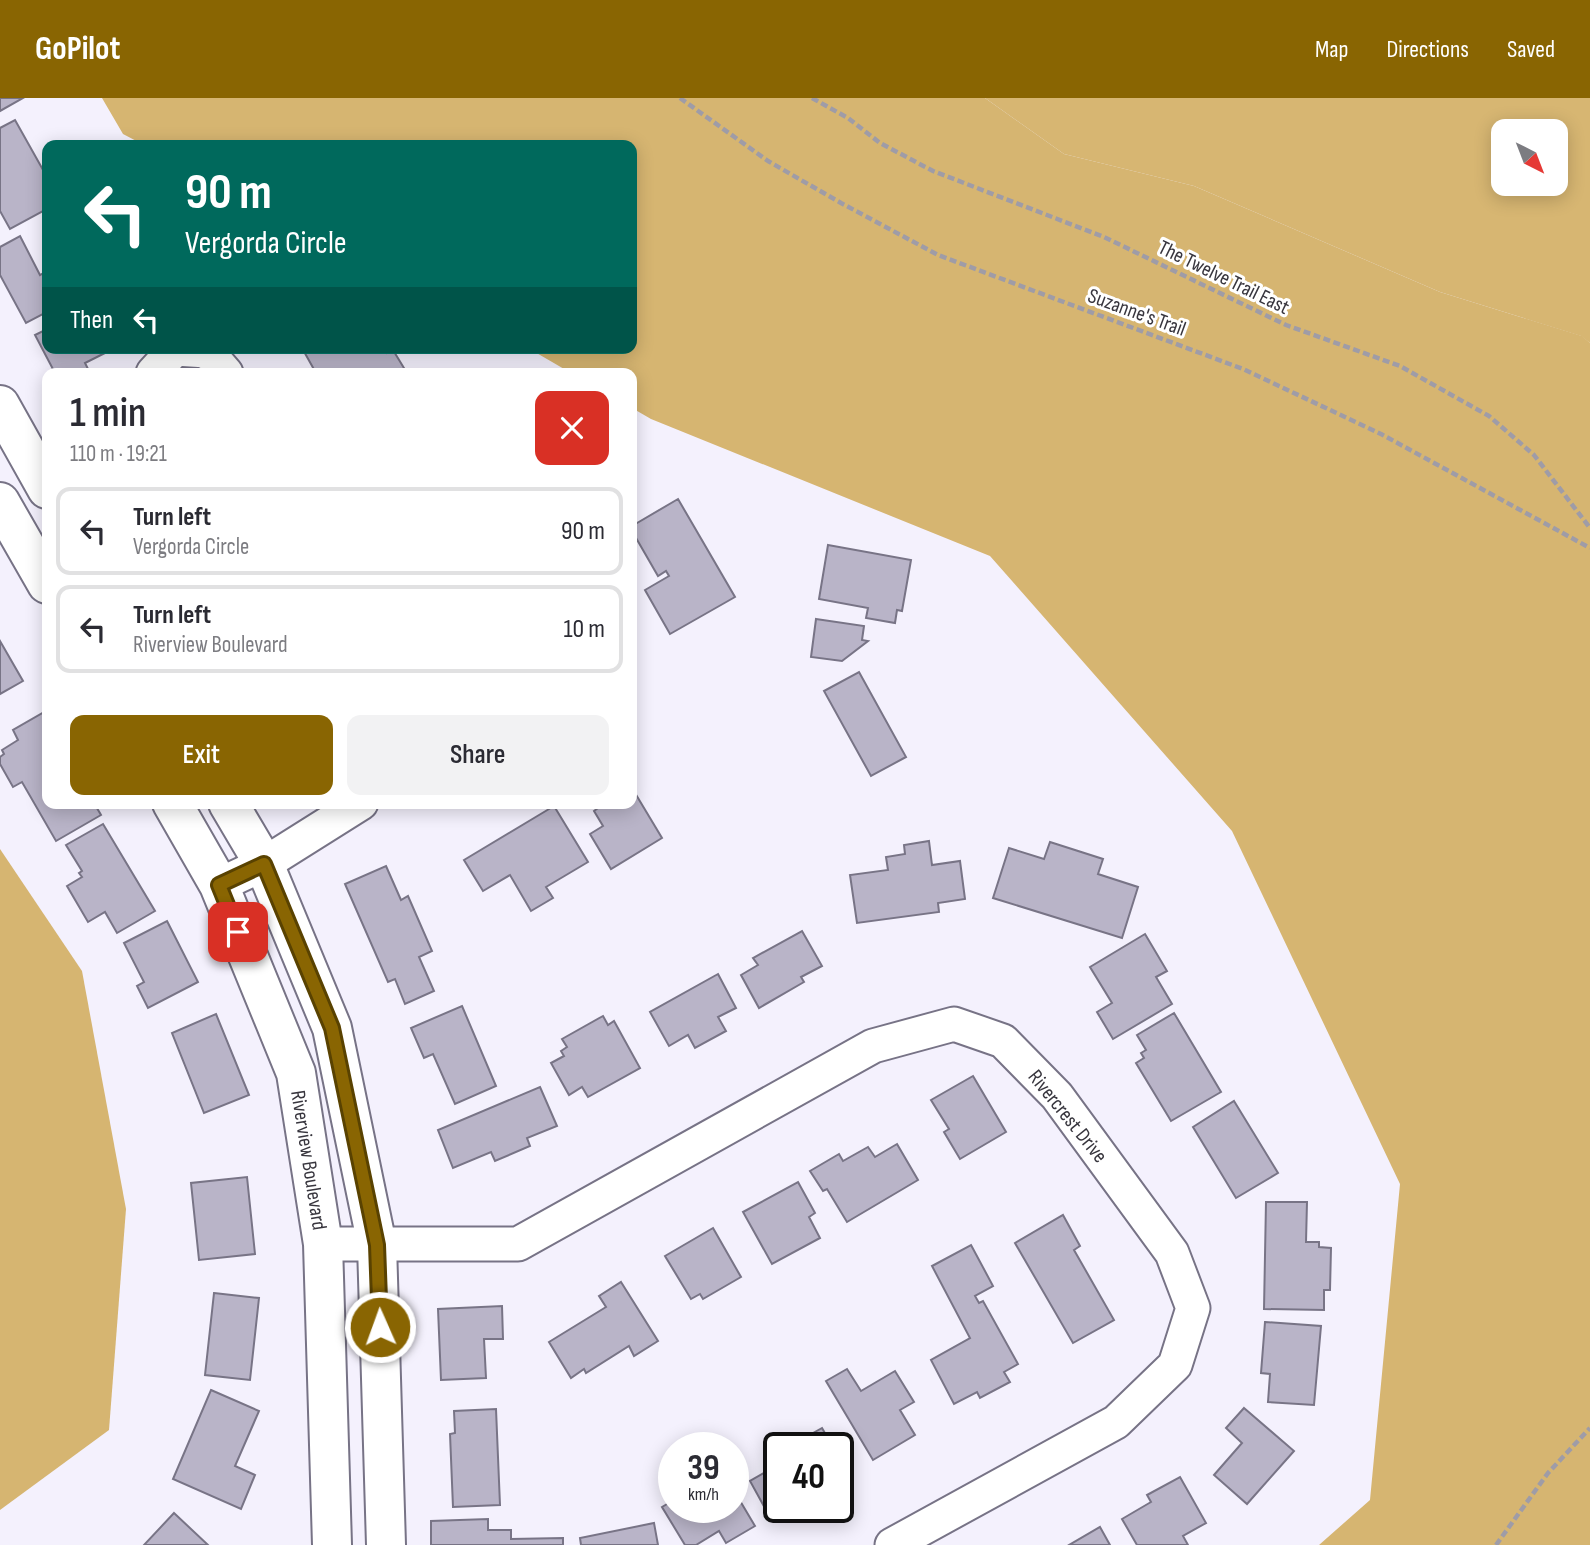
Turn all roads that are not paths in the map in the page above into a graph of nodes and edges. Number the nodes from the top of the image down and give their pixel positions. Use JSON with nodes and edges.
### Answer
{"nodes":[{"id":1,"x":170,"y":354,"type":"edge"},
{"id":2,"x":210,"y":354,"type":"edge"},
{"id":3,"x":158,"y":368,"type":"edge"},
{"id":4,"x":222,"y":368,"type":"edge"},
{"id":5,"x":0,"y":405,"type":"edge"},
{"id":6,"x":42,"y":478,"type":"edge"},
{"id":7,"x":42,"y":489,"type":"edge"},
{"id":8,"x":2,"y":505,"type":"edge"},
{"id":9,"x":42,"y":575,"type":"edge"},
{"id":10,"x":175,"y":809,"type":"edge"},
{"id":11,"x":232,"y":809,"type":"edge"},
{"id":12,"x":351,"y":809,"type":"edge"},
{"id":13,"x":264,"y":864,"type":"junction"},
{"id":14,"x":219,"y":885,"type":"junction"},
{"id":15,"x":323,"y":1244,"type":"junction"},
{"id":16,"x":377,"y":1245,"type":"junction"},
{"id":17,"x":332,"y":1545,"type":"edge"},
{"id":18,"x":386,"y":1545,"type":"edge"},
{"id":19,"x":892,"y":1545,"type":"edge"}],
"edges":[{"from":1,"to":3,"type":"street"},
{"from":2,"to":4,"type":"street"},
{"from":5,"to":6,"type":"street"},
{"from":7,"to":8,"type":"street"},
{"from":8,"to":9,"type":"street"},
{"from":10,"to":14,"type":"street","name":"Riverview Boulevard"},
{"from":11,"to":13,"type":"street"},
{"from":12,"to":13,"type":"street"},
{"from":13,"to":14,"type":"street"},
{"from":13,"to":16,"type":"street"},
{"from":14,"to":15,"type":"street","name":"Riverview Boulevard"},
{"from":15,"to":16,"type":"street","name":"Rivercrest Drive"},
{"from":15,"to":17,"type":"street","name":"Riverview Boulevard"},
{"from":16,"to":18,"type":"street"},
{"from":16,"to":19,"type":"street","name":"Rivercrest Drive"}]}
